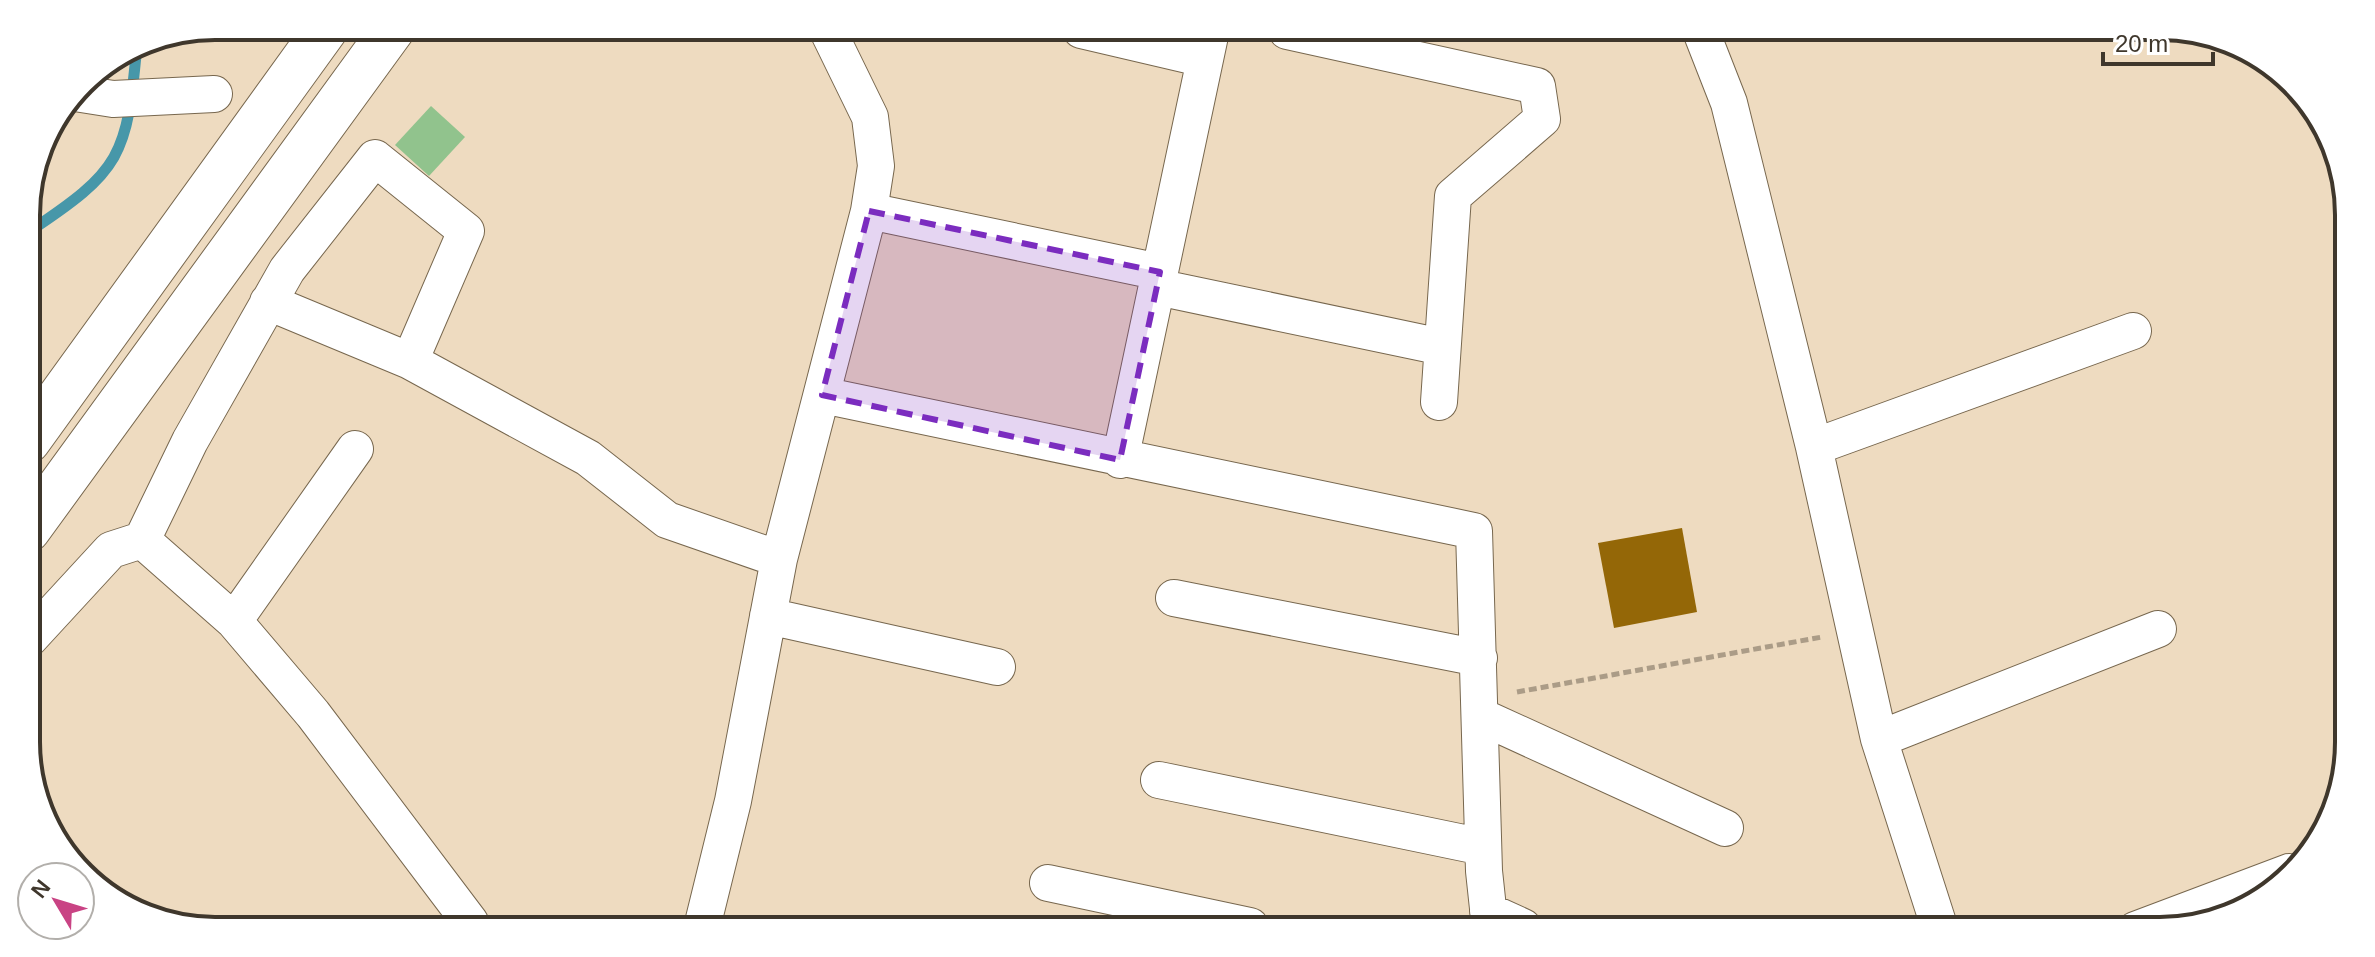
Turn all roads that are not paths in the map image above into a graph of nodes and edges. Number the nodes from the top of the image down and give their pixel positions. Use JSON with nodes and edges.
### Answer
{"nodes":[{"id":1,"x":318,"y":40,"type":"edge"},
{"id":2,"x":385,"y":40,"type":"edge"},
{"id":3,"x":832,"y":40,"type":"edge"},
{"id":4,"x":1166,"y":40,"type":"edge"},
{"id":5,"x":1328,"y":40,"type":"edge"},
{"id":6,"x":1706,"y":40,"type":"edge"},
{"id":7,"x":1208,"y":45,"type":"edge"},
{"id":8,"x":88,"y":94,"type":"edge"},
{"id":9,"x":214,"y":94,"type":"dead end"},
{"id":10,"x":869,"y":211,"type":"junction"},
{"id":11,"x":1158,"y":280,"type":"junction"},
{"id":12,"x":268,"y":302,"type":"junction"},
{"id":13,"x":2133,"y":331,"type":"dead end"},
{"id":14,"x":1442,"y":347,"type":"junction"},
{"id":15,"x":410,"y":361,"type":"junction"},
{"id":16,"x":822,"y":395,"type":"junction"},
{"id":17,"x":1439,"y":402,"type":"dead end"},
{"id":18,"x":40,"y":424,"type":"edge"},
{"id":19,"x":1814,"y":447,"type":"junction"},
{"id":20,"x":355,"y":449,"type":"dead end"},
{"id":21,"x":1120,"y":460,"type":"junction"},
{"id":22,"x":40,"y":514,"type":"edge"},
{"id":23,"x":142,"y":540,"type":"junction"},
{"id":24,"x":779,"y":559,"type":"junction"},
{"id":25,"x":1174,"y":598,"type":"dead end"},
{"id":26,"x":768,"y":616,"type":"junction"},
{"id":27,"x":234,"y":621,"type":"junction"},
{"id":28,"x":40,"y":627,"type":"edge"},
{"id":29,"x":2158,"y":629,"type":"dead end"},
{"id":30,"x":1479,"y":658,"type":"junction"},
{"id":31,"x":997,"y":667,"type":"dead end"},
{"id":32,"x":1480,"y":707,"type":"junction"},
{"id":33,"x":1879,"y":739,"type":"junction"},
{"id":34,"x":1159,"y":780,"type":"dead end"},
{"id":35,"x":1725,"y":828,"type":"dead end"},
{"id":36,"x":1483,"y":847,"type":"junction"},
{"id":37,"x":2267,"y":880,"type":"edge"},
{"id":38,"x":1048,"y":883,"type":"dead end"},
{"id":39,"x":466,"y":917,"type":"edge"},
{"id":40,"x":704,"y":917,"type":"edge"},
{"id":41,"x":1208,"y":917,"type":"edge"},
{"id":42,"x":1489,"y":917,"type":"edge"},
{"id":43,"x":1936,"y":917,"type":"edge"},
{"id":44,"x":2170,"y":917,"type":"edge"}],
"edges":[{"from":1,"to":18,"type":"street"},
{"from":2,"to":22,"type":"street"},
{"from":3,"to":10,"type":"street"},
{"from":4,"to":7,"type":"street"},
{"from":5,"to":14,"type":"street"},
{"from":6,"to":19,"type":"street"},
{"from":7,"to":11,"type":"street"},
{"from":8,"to":9,"type":"street"},
{"from":10,"to":11,"type":"street"},
{"from":10,"to":16,"type":"street"},
{"from":11,"to":14,"type":"street"},
{"from":11,"to":21,"type":"street"},
{"from":12,"to":15,"type":"street"},
{"from":12,"to":15,"type":"street"},
{"from":12,"to":23,"type":"street"},
{"from":13,"to":19,"type":"street"},
{"from":14,"to":17,"type":"street"},
{"from":15,"to":24,"type":"street"},
{"from":16,"to":21,"type":"street"},
{"from":16,"to":24,"type":"street"},
{"from":19,"to":33,"type":"street"},
{"from":20,"to":27,"type":"street"},
{"from":21,"to":30,"type":"street"},
{"from":23,"to":27,"type":"street"},
{"from":23,"to":28,"type":"street"},
{"from":24,"to":26,"type":"street"},
{"from":25,"to":30,"type":"street"},
{"from":26,"to":31,"type":"street"},
{"from":26,"to":40,"type":"street"},
{"from":27,"to":39,"type":"street"},
{"from":29,"to":33,"type":"street"},
{"from":30,"to":32,"type":"street"},
{"from":32,"to":35,"type":"street"},
{"from":32,"to":36,"type":"street"},
{"from":33,"to":43,"type":"street"},
{"from":34,"to":36,"type":"street"},
{"from":36,"to":42,"type":"street"},
{"from":37,"to":44,"type":"street"},
{"from":38,"to":41,"type":"street"}]}
